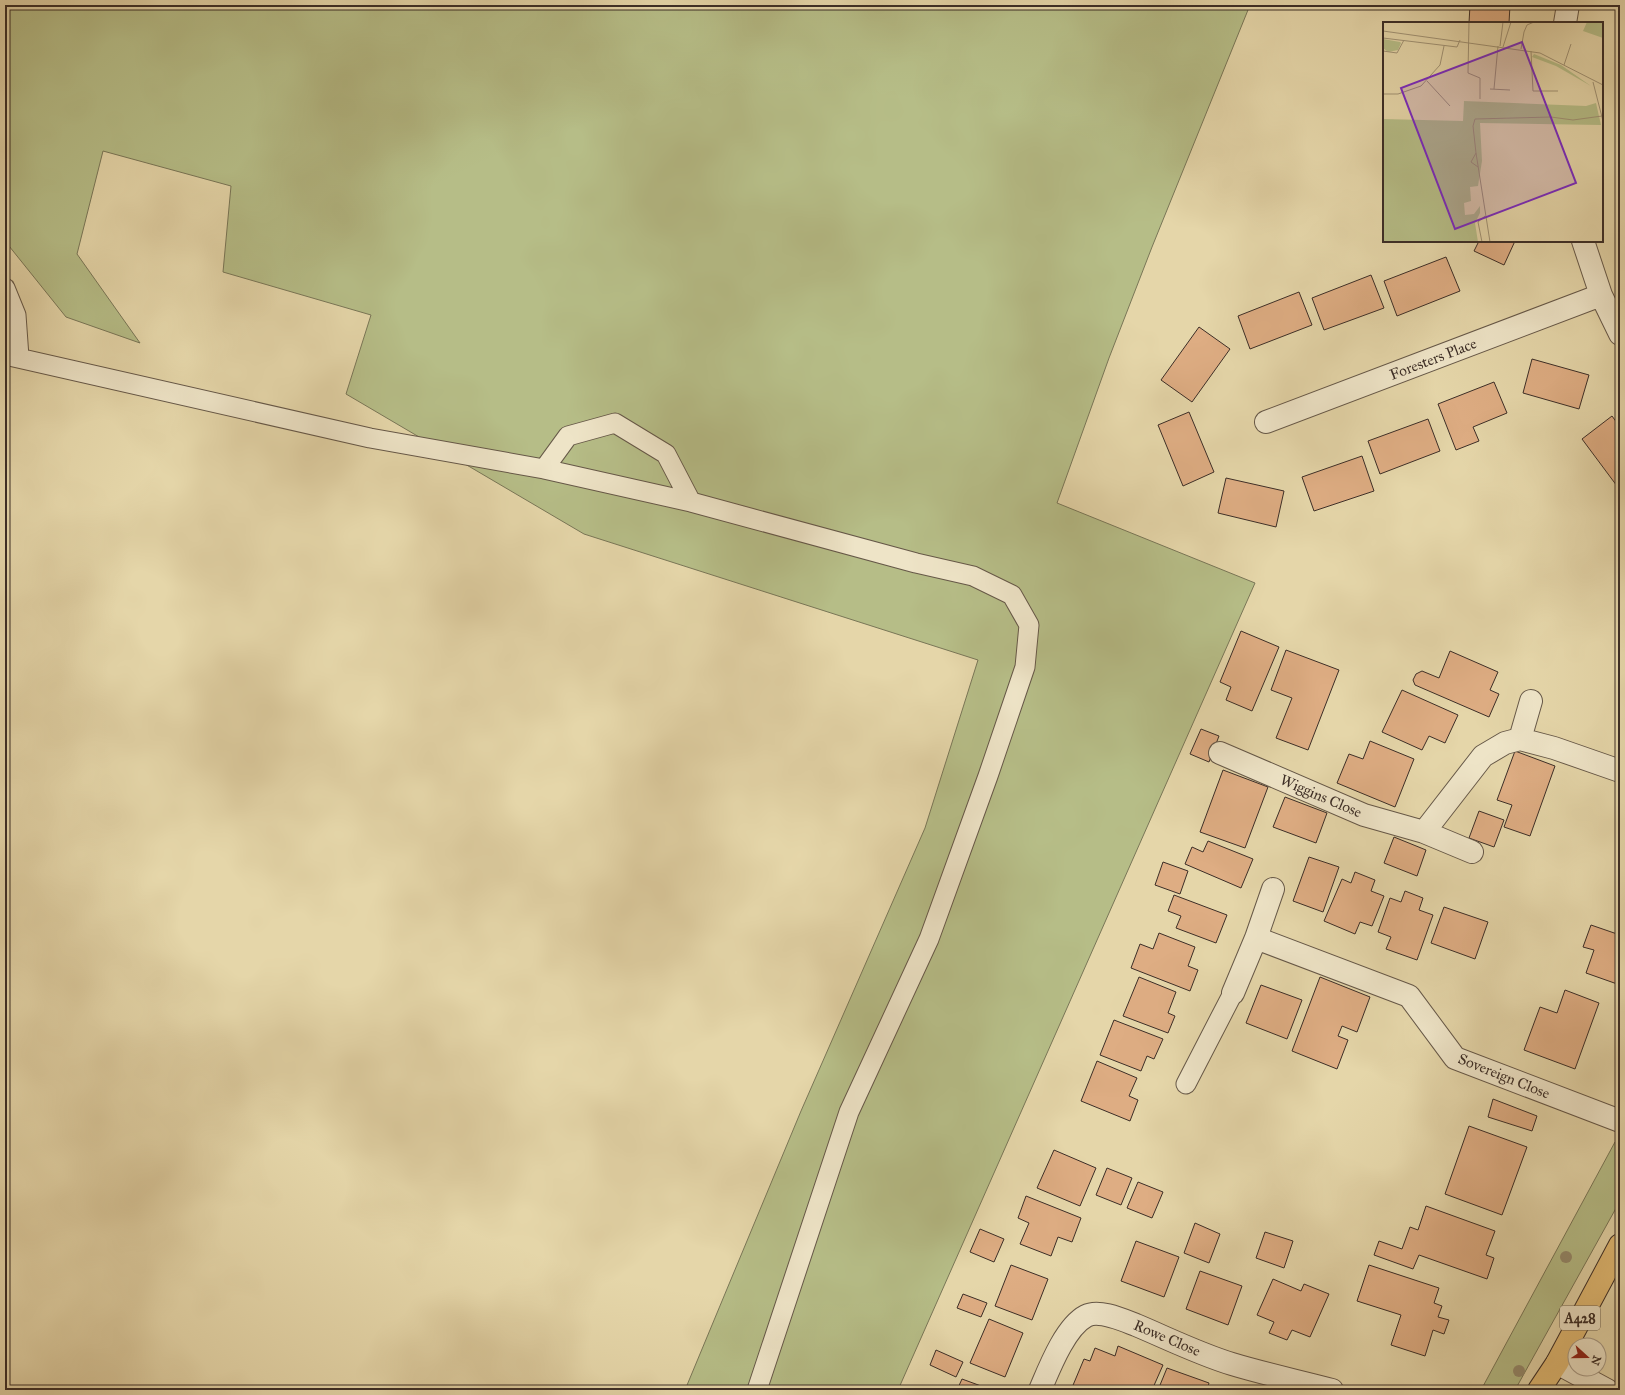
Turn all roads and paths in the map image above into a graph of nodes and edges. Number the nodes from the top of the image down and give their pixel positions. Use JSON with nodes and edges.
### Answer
{"nodes":[{"id":1,"x":1568,"y":5,"type":"edge"},
{"id":2,"x":1565,"y":22,"type":"edge"},
{"id":3,"x":1583,"y":242,"type":"edge"},
{"id":4,"x":5,"y":288,"type":"edge"},
{"id":5,"x":1601,"y":295,"type":"junction"},
{"id":6,"x":1620,"y":334,"type":"edge"},
{"id":7,"x":12,"y":356,"type":"edge"},
{"id":8,"x":1266,"y":422,"type":"dead end"},
{"id":9,"x":544,"y":469,"type":"junction"},
{"id":10,"x":690,"y":502,"type":"junction"},
{"id":11,"x":1531,"y":701,"type":"dead end"},
{"id":12,"x":1520,"y":738,"type":"junction"},
{"id":13,"x":1220,"y":753,"type":"dead end"},
{"id":14,"x":1620,"y":771,"type":"edge"},
{"id":15,"x":1424,"y":832,"type":"junction"},
{"id":16,"x":1472,"y":852,"type":"dead end"},
{"id":17,"x":1273,"y":889,"type":"dead end"},
{"id":18,"x":1256,"y":938,"type":"junction"},
{"id":19,"x":1233,"y":993,"type":"joint"},
{"id":20,"x":1186,"y":1084,"type":"dead end"},
{"id":21,"x":1620,"y":1122,"type":"edge"},
{"id":22,"x":1620,"y":1245,"type":"edge"},
{"id":23,"x":1556,"y":1363,"type":"junction"},
{"id":24,"x":757,"y":1390,"type":"edge"},
{"id":25,"x":1040,"y":1390,"type":"edge"},
{"id":26,"x":1332,"y":1390,"type":"edge"},
{"id":27,"x":1539,"y":1390,"type":"edge"},
{"id":28,"x":1607,"y":1390,"type":"edge"}],
"edges":[{"from":1,"to":2,"type":"street"},
{"from":3,"to":5,"type":"street"},
{"from":4,"to":7,"type":"lane"},
{"from":5,"to":6,"type":"street"},
{"from":5,"to":8,"type":"street","name":"Foresters Place"},
{"from":7,"to":9,"type":"lane"},
{"from":9,"to":10,"type":"lane"},
{"from":9,"to":10,"type":"lane"},
{"from":10,"to":24,"type":"lane"},
{"from":11,"to":12,"type":"street"},
{"from":12,"to":14,"type":"street"},
{"from":12,"to":15,"type":"street"},
{"from":13,"to":15,"type":"street","name":"Wiggins Close"},
{"from":15,"to":16,"type":"street","name":"Wiggins Close"},
{"from":17,"to":18,"type":"street"},
{"from":18,"to":19,"type":"street"},
{"from":18,"to":21,"type":"street","name":"Sovereign Close"},
{"from":19,"to":20,"type":"lane"},
{"from":22,"to":23,"type":"highway","number":"A428"},
{"from":23,"to":27,"type":"highway","number":"A428"},
{"from":23,"to":28,"type":"street"},
{"from":25,"to":26,"type":"street","name":"Rowe Close"}]}
